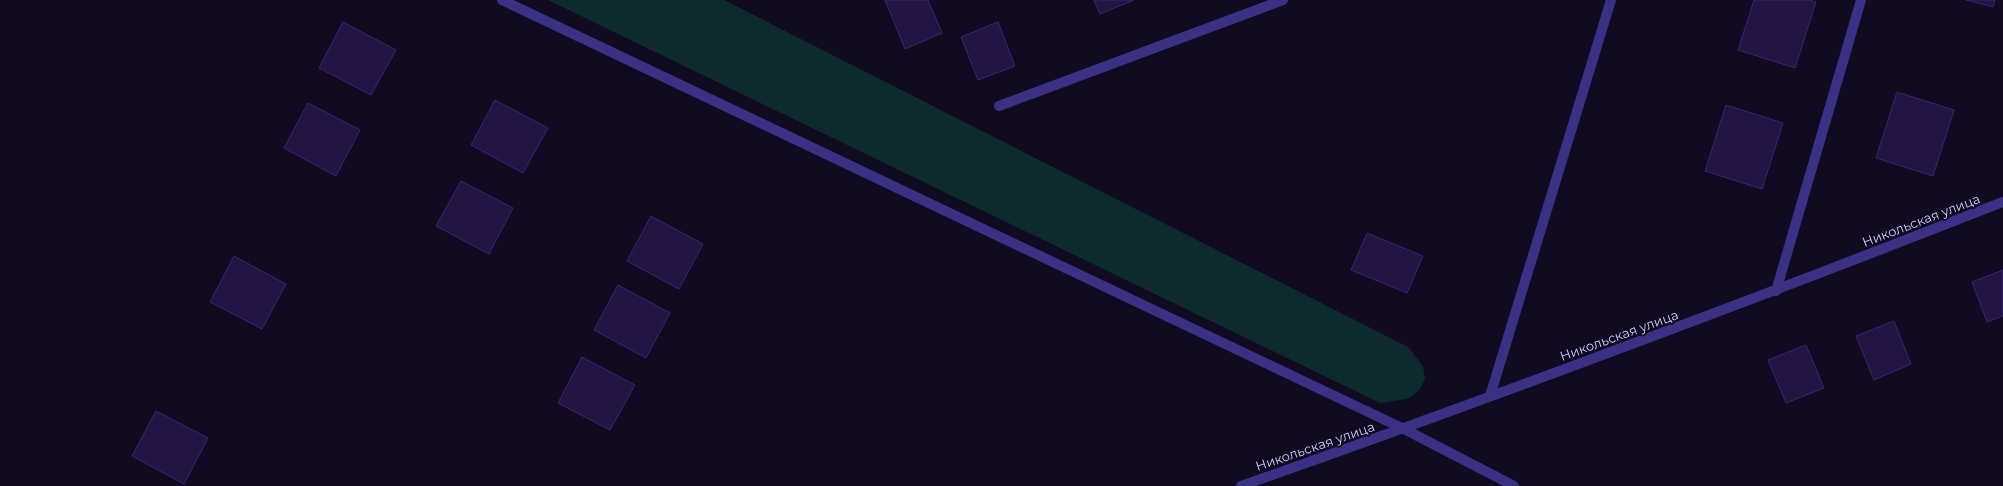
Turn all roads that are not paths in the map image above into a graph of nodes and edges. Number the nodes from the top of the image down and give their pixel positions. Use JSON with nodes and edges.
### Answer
{"nodes":[{"id":1,"x":502,"y":0,"type":"edge"},
{"id":2,"x":1283,"y":0,"type":"edge"},
{"id":3,"x":1611,"y":0,"type":"edge"},
{"id":4,"x":1861,"y":0,"type":"edge"},
{"id":5,"x":999,"y":106,"type":"dead end"},
{"id":6,"x":2003,"y":202,"type":"edge"},
{"id":7,"x":1776,"y":291,"type":"junction"},
{"id":8,"x":1490,"y":396,"type":"junction"},
{"id":9,"x":1404,"y":428,"type":"junction"},
{"id":10,"x":1241,"y":486,"type":"edge"},
{"id":11,"x":1514,"y":486,"type":"edge"}],
"edges":[{"from":1,"to":9,"type":"street"},
{"from":2,"to":5,"type":"street"},
{"from":3,"to":8,"type":"street"},
{"from":4,"to":7,"type":"street"},
{"from":6,"to":7,"type":"street","name":"Никольская улица"},
{"from":7,"to":8,"type":"street","name":"Никольская улица"},
{"from":8,"to":9,"type":"street","name":"Никольская улица"},
{"from":9,"to":10,"type":"street","name":"Никольская улица"},
{"from":9,"to":11,"type":"street"}]}
